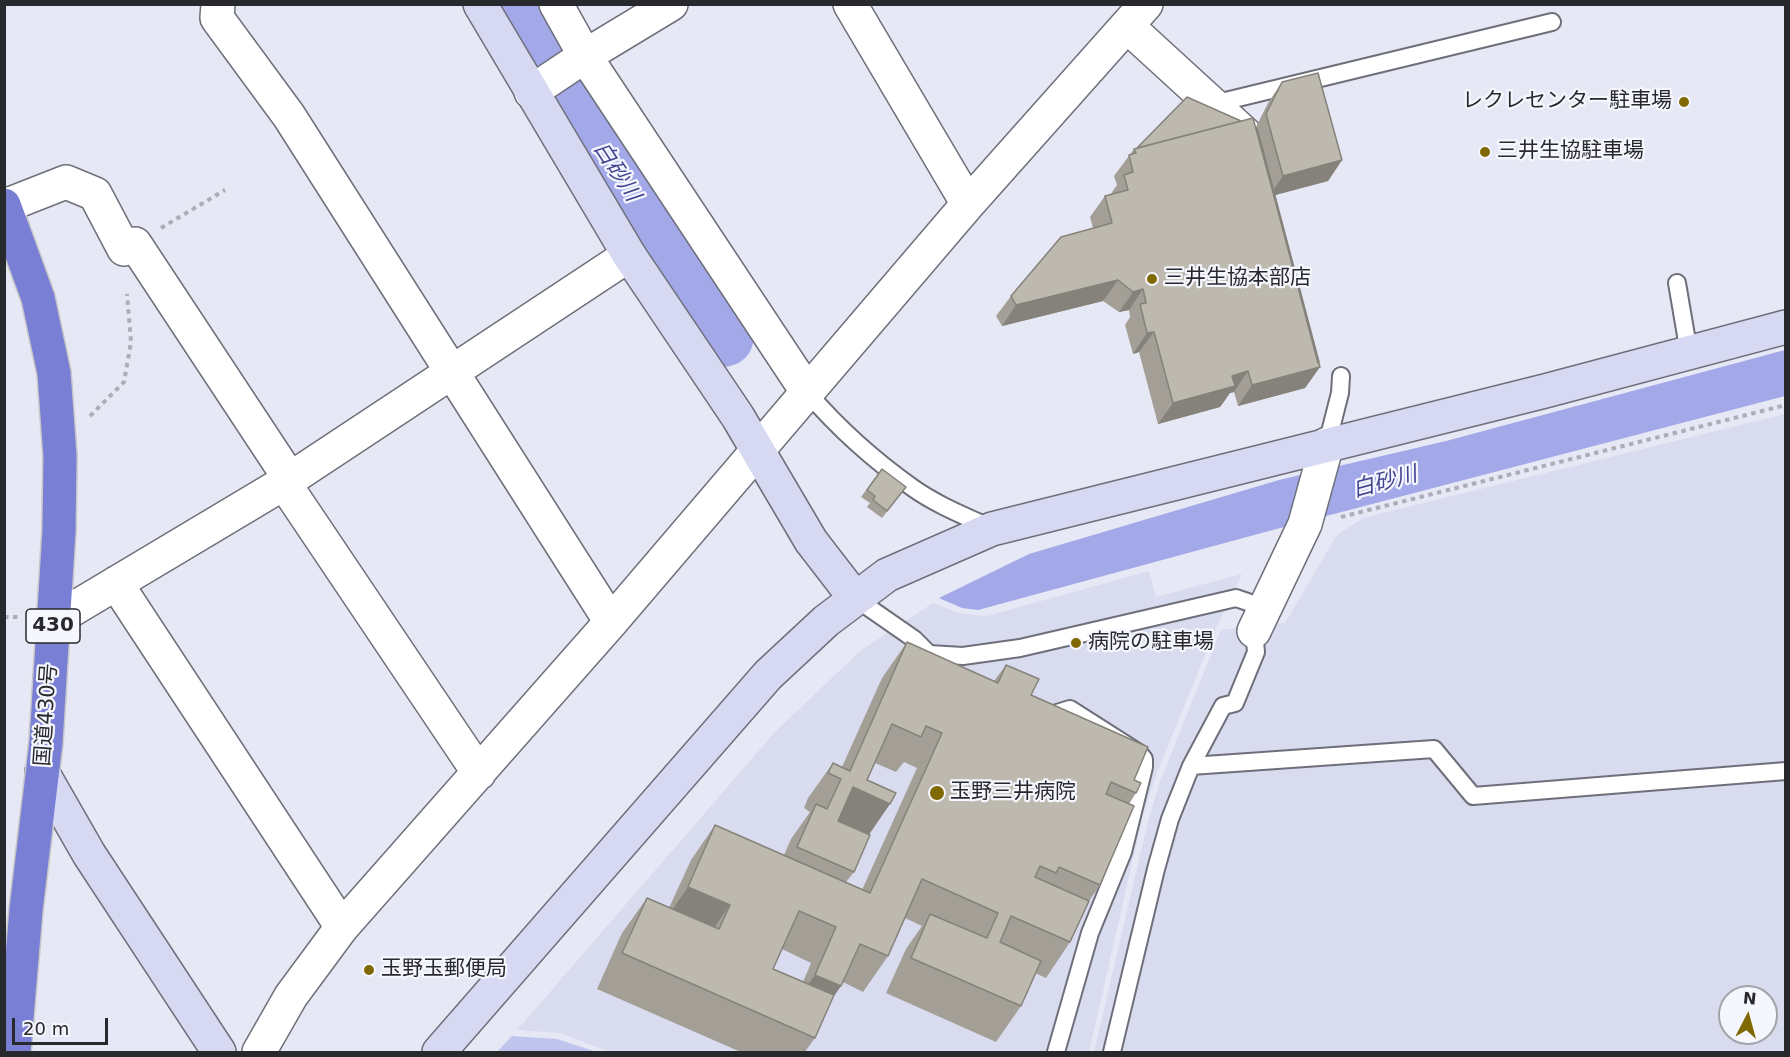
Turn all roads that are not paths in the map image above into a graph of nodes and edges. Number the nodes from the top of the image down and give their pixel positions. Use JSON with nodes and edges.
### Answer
{"nodes":[{"id":1,"x":218,"y":4,"type":"edge"},
{"id":2,"x":480,"y":4,"type":"edge"},
{"id":3,"x":556,"y":4,"type":"edge"},
{"id":4,"x":670,"y":4,"type":"edge"},
{"id":5,"x":850,"y":4,"type":"edge"},
{"id":6,"x":1137,"y":15,"type":"edge"},
{"id":7,"x":1552,"y":22,"type":"dead end"},
{"id":8,"x":580,"y":59,"type":"junction"},
{"id":9,"x":540,"y":86,"type":"junction"},
{"id":10,"x":1213,"y":104,"type":"junction"},
{"id":11,"x":1257,"y":179,"type":"edge"},
{"id":12,"x":968,"y":204,"type":"junction"},
{"id":13,"x":5,"y":206,"type":"edge"},
{"id":14,"x":629,"y":255,"type":"junction"},
{"id":15,"x":1677,"y":283,"type":"dead end"},
{"id":16,"x":1785,"y":327,"type":"edge"},
{"id":17,"x":1689,"y":352,"type":"junction"},
{"id":18,"x":453,"y":372,"type":"junction"},
{"id":19,"x":1341,"y":376,"type":"dead end"},
{"id":20,"x":808,"y":393,"type":"junction"},
{"id":21,"x":758,"y":450,"type":"junction"},
{"id":22,"x":1323,"y":457,"type":"junction"},
{"id":23,"x":287,"y":481,"type":"junction"},
{"id":24,"x":992,"y":529,"type":"junction"},
{"id":25,"x":116,"y":583,"type":"junction"},
{"id":26,"x":855,"y":598,"type":"junction"},
{"id":27,"x":1260,"y":620,"type":"junction"},
{"id":28,"x":53,"y":621,"type":"junction"},
{"id":29,"x":611,"y":622,"type":"junction"},
{"id":30,"x":929,"y":654,"type":"junction"},
{"id":31,"x":951,"y":677,"type":"edge"},
{"id":32,"x":1032,"y":721,"type":"edge"},
{"id":33,"x":1191,"y":766,"type":"junction"},
{"id":34,"x":1785,"y":771,"type":"edge"},
{"id":35,"x":42,"y":772,"type":"junction"},
{"id":36,"x":479,"y":773,"type":"junction"},
{"id":37,"x":15,"y":909,"type":"edge"},
{"id":38,"x":342,"y":927,"type":"junction"},
{"id":39,"x":14,"y":1053,"type":"edge"},
{"id":40,"x":219,"y":1053,"type":"edge"},
{"id":41,"x":259,"y":1053,"type":"edge"},
{"id":42,"x":439,"y":1053,"type":"edge"},
{"id":43,"x":1056,"y":1053,"type":"edge"},
{"id":44,"x":1112,"y":1053,"type":"edge"}],
"edges":[{"from":1,"to":18,"type":"street"},
{"from":2,"to":9,"type":"street"},
{"from":3,"to":8,"type":"street"},
{"from":4,"to":8,"type":"street"},
{"from":5,"to":12,"type":"street"},
{"from":6,"to":10,"type":"street"},
{"from":6,"to":12,"type":"street"},
{"from":7,"to":10,"type":"lane"},
{"from":8,"to":9,"type":"street"},
{"from":8,"to":20,"type":"street"},
{"from":9,"to":14,"type":"street"},
{"from":10,"to":11,"type":"street"},
{"from":12,"to":20,"type":"street"},
{"from":13,"to":23,"type":"street"},
{"from":13,"to":28,"type":"highway","name":"国道430号","number":"430"},
{"from":14,"to":18,"type":"street"},
{"from":14,"to":21,"type":"street"},
{"from":15,"to":17,"type":"lane"},
{"from":16,"to":17,"type":"street"},
{"from":17,"to":22,"type":"street"},
{"from":18,"to":23,"type":"street"},
{"from":18,"to":29,"type":"street"},
{"from":19,"to":22,"type":"lane"},
{"from":20,"to":21,"type":"street"},
{"from":20,"to":24,"type":"lane"},
{"from":21,"to":26,"type":"street"},
{"from":21,"to":29,"type":"street"},
{"from":22,"to":24,"type":"street"},
{"from":22,"to":27,"type":"street"},
{"from":23,"to":25,"type":"street"},
{"from":23,"to":36,"type":"street"},
{"from":24,"to":26,"type":"street"},
{"from":25,"to":28,"type":"street"},
{"from":25,"to":38,"type":"street"},
{"from":26,"to":30,"type":"lane"},
{"from":26,"to":42,"type":"street"},
{"from":27,"to":30,"type":"lane"},
{"from":27,"to":33,"type":"lane"},
{"from":28,"to":35,"type":"highway","name":"国道430号","number":"430"},
{"from":29,"to":36,"type":"street"},
{"from":30,"to":31,"type":"lane"},
{"from":32,"to":43,"type":"lane"},
{"from":33,"to":34,"type":"lane"},
{"from":33,"to":44,"type":"lane"},
{"from":35,"to":37,"type":"highway","name":"国道430号","number":"430"},
{"from":35,"to":40,"type":"street"},
{"from":36,"to":38,"type":"street"},
{"from":37,"to":39,"type":"highway","name":"国道430号","number":"430"},
{"from":38,"to":41,"type":"street"}]}
